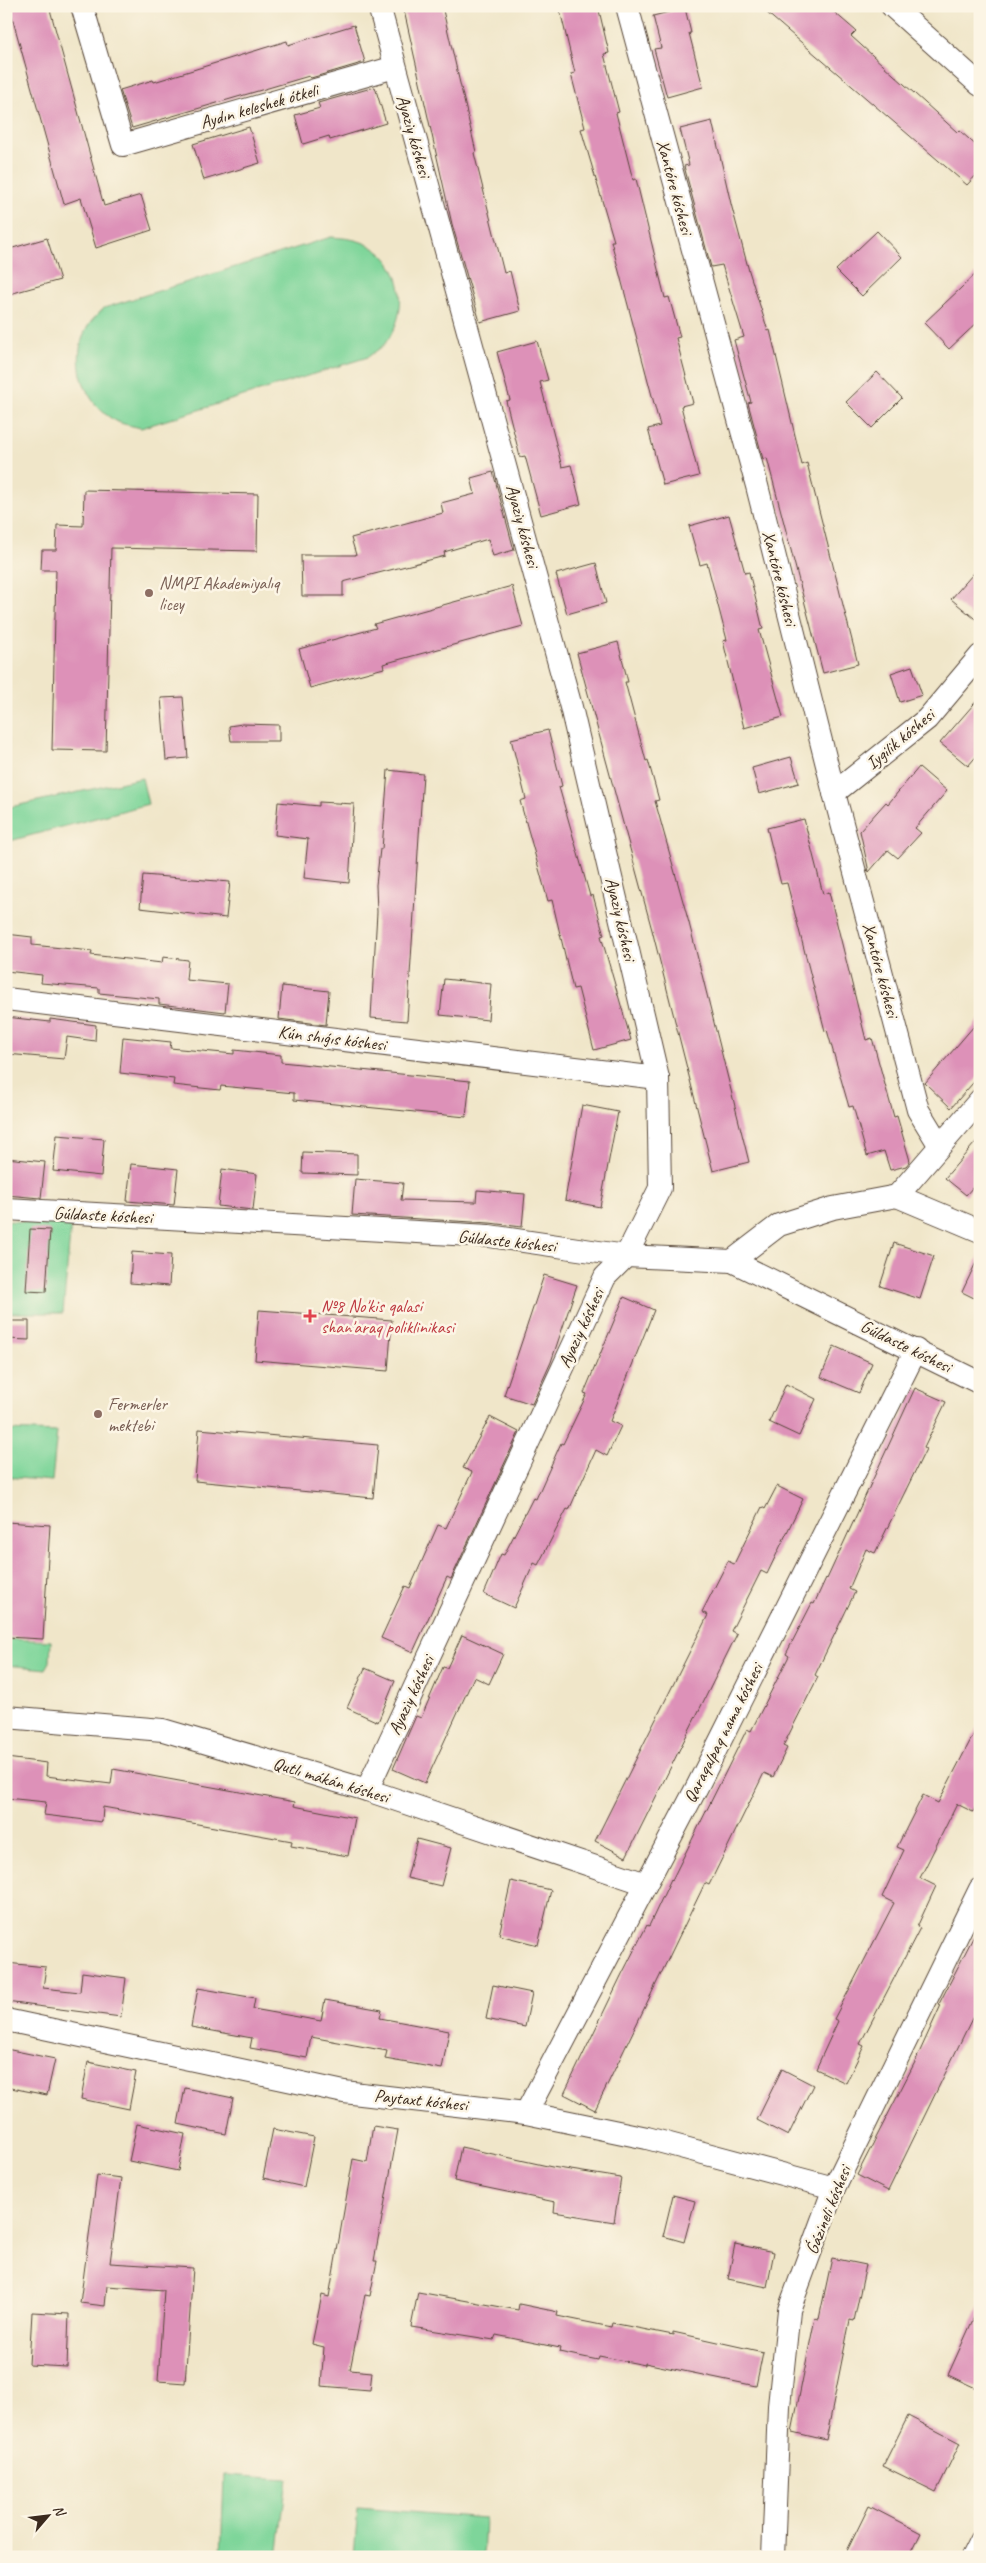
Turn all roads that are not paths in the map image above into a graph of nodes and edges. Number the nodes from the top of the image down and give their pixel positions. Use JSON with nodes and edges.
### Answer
{"nodes":[{"id":1,"x":82,"y":6,"type":"edge"},
{"id":2,"x":379,"y":6,"type":"edge"},
{"id":3,"x":627,"y":6,"type":"edge"},
{"id":4,"x":892,"y":6,"type":"edge"},
{"id":5,"x":395,"y":67,"type":"junction"},
{"id":6,"x":980,"y":85,"type":"edge"},
{"id":7,"x":980,"y":656,"type":"edge"},
{"id":8,"x":834,"y":792,"type":"junction"},
{"id":9,"x":6,"y":999,"type":"edge"},
{"id":10,"x":658,"y":1078,"type":"junction"},
{"id":11,"x":980,"y":1100,"type":"edge"},
{"id":12,"x":940,"y":1146,"type":"junction"},
{"id":13,"x":897,"y":1196,"type":"junction"},
{"id":14,"x":6,"y":1209,"type":"edge"},
{"id":15,"x":980,"y":1231,"type":"edge"},
{"id":16,"x":626,"y":1256,"type":"junction"},
{"id":17,"x":732,"y":1262,"type":"junction"},
{"id":18,"x":916,"y":1350,"type":"junction"},
{"id":19,"x":980,"y":1383,"type":"edge"},
{"id":20,"x":6,"y":1717,"type":"edge"},
{"id":21,"x":367,"y":1790,"type":"junction"},
{"id":22,"x":646,"y":1884,"type":"junction"},
{"id":23,"x":980,"y":1889,"type":"edge"},
{"id":24,"x":6,"y":2020,"type":"edge"},
{"id":25,"x":526,"y":2113,"type":"junction"},
{"id":26,"x":834,"y":2188,"type":"junction"},
{"id":27,"x":980,"y":2541,"type":"edge"},
{"id":28,"x":774,"y":2557,"type":"edge"},
{"id":29,"x":972,"y":2557,"type":"edge"}],
"edges":[{"from":1,"to":5,"type":"street","name":"Aydın keleshek ótkeli"},
{"from":2,"to":5,"type":"street","name":"Ayaziy kóshesi"},
{"from":3,"to":8,"type":"street","name":"Xantóre kóshesi"},
{"from":4,"to":6,"type":"street"},
{"from":5,"to":10,"type":"street","name":"Ayaziy kóshesi"},
{"from":7,"to":8,"type":"street","name":"Iygilik kóshesi"},
{"from":8,"to":12,"type":"street","name":"Xantóre kóshesi"},
{"from":9,"to":10,"type":"street","name":"Kún shıǵıs kóshesi"},
{"from":10,"to":16,"type":"street","name":"Ayaziy kóshesi"},
{"from":11,"to":12,"type":"street"},
{"from":12,"to":13,"type":"street"},
{"from":13,"to":15,"type":"street"},
{"from":13,"to":17,"type":"street"},
{"from":14,"to":16,"type":"street","name":"Gúldaste kóshesi"},
{"from":16,"to":17,"type":"street","name":"Gúldaste kóshesi"},
{"from":16,"to":21,"type":"street","name":"Ayaziy kóshesi"},
{"from":17,"to":18,"type":"street","name":"Gúldaste kóshesi"},
{"from":18,"to":19,"type":"street","name":"Gúldaste kóshesi"},
{"from":18,"to":22,"type":"street","name":"Qaraqalpaq nama kóshesi"},
{"from":20,"to":21,"type":"street","name":"Qutlı mákán kóshesi"},
{"from":21,"to":22,"type":"street","name":"Qutlı mákán kóshesi"},
{"from":22,"to":25,"type":"street","name":"Qaraqalpaq nama kóshesi"},
{"from":23,"to":26,"type":"street","name":"Ǵázineli kóshesi"},
{"from":24,"to":25,"type":"street","name":"Paytaxt kóshesi"},
{"from":25,"to":26,"type":"street","name":"Paytaxt kóshesi"},
{"from":26,"to":28,"type":"street","name":"Ǵázineli kóshesi"},
{"from":27,"to":29,"type":"street"}]}
